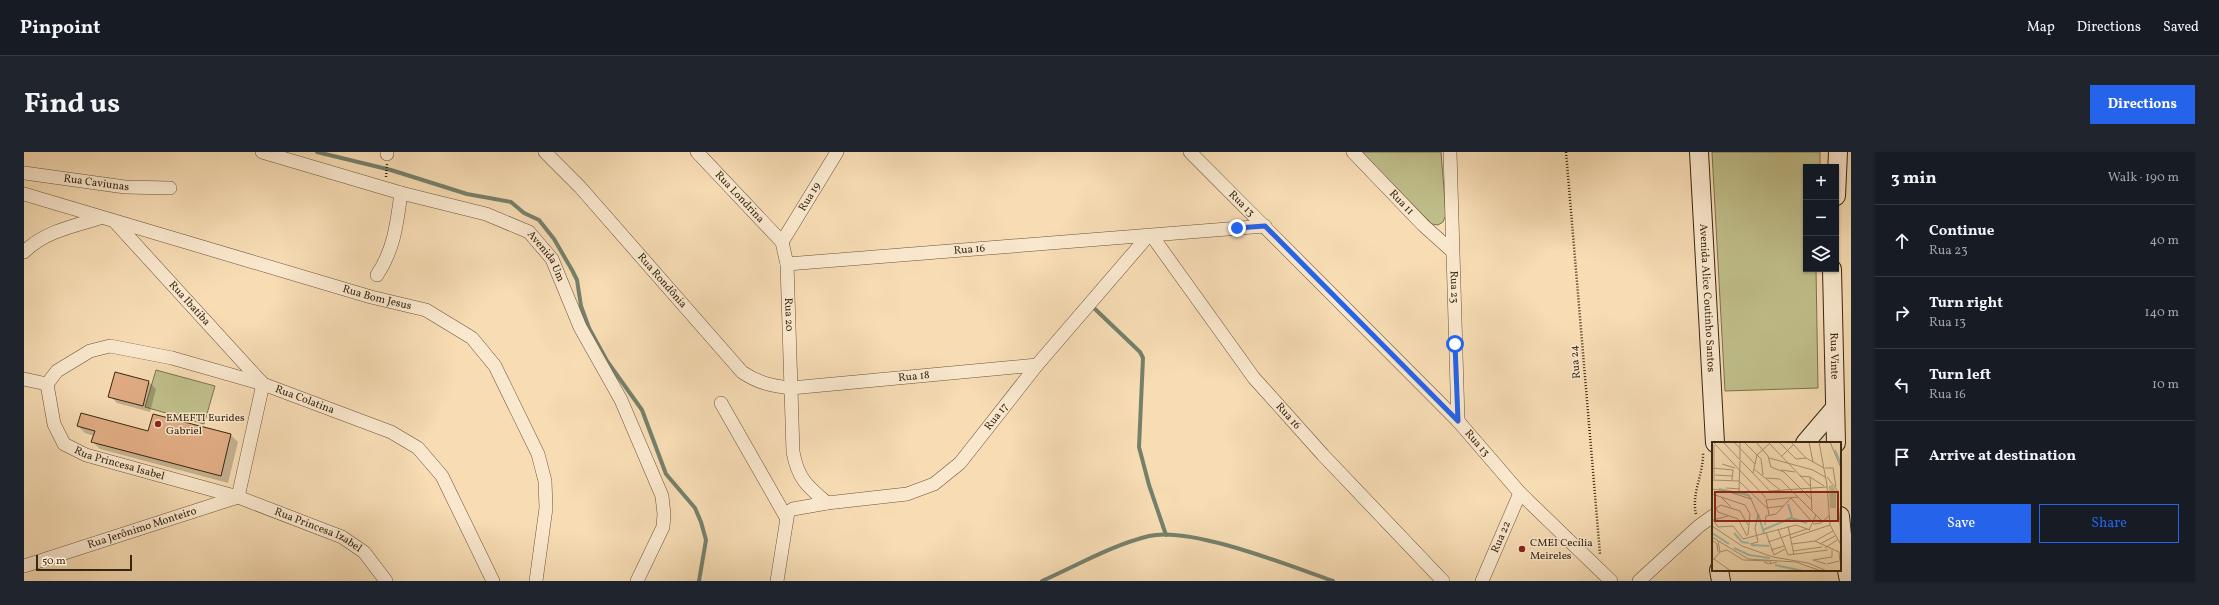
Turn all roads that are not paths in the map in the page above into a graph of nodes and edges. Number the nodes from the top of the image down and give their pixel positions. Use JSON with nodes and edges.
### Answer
{"nodes":[{"id":1,"x":262,"y":152,"type":"edge"},
{"id":2,"x":544,"y":152,"type":"edge"},
{"id":3,"x":697,"y":152,"type":"edge"},
{"id":4,"x":837,"y":152,"type":"edge"},
{"id":5,"x":1190,"y":152,"type":"edge"},
{"id":6,"x":1353,"y":152,"type":"edge"},
{"id":7,"x":1450,"y":152,"type":"edge"},
{"id":8,"x":1699,"y":152,"type":"edge"},
{"id":9,"x":1838,"y":152,"type":"edge"},
{"id":10,"x":1837,"y":164,"type":"edge"},
{"id":11,"x":24,"y":173,"type":"edge"},
{"id":12,"x":170,"y":188,"type":"dead end"},
{"id":13,"x":401,"y":193,"type":"junction"},
{"id":14,"x":24,"y":194,"type":"edge"},
{"id":15,"x":100,"y":218,"type":"junction"},
{"id":16,"x":116,"y":222,"type":"junction"},
{"id":17,"x":1265,"y":226,"type":"junction"},
{"id":18,"x":1150,"y":236,"type":"junction"},
{"id":19,"x":782,"y":242,"type":"junction"},
{"id":20,"x":1452,"y":251,"type":"junction"},
{"id":21,"x":24,"y":252,"type":"edge"},
{"id":22,"x":787,"y":264,"type":"junction"},
{"id":23,"x":1832,"y":272,"type":"edge"},
{"id":24,"x":376,"y":275,"type":"dead end"},
{"id":25,"x":1036,"y":365,"type":"junction"},
{"id":26,"x":24,"y":379,"type":"edge"},
{"id":27,"x":47,"y":384,"type":"junction"},
{"id":28,"x":263,"y":384,"type":"junction"},
{"id":29,"x":791,"y":388,"type":"junction"},
{"id":30,"x":721,"y":403,"type":"dead end"},
{"id":31,"x":1834,"y":409,"type":"junction"},
{"id":32,"x":1458,"y":421,"type":"junction"},
{"id":33,"x":1715,"y":442,"type":"edge"},
{"id":34,"x":1806,"y":442,"type":"edge"},
{"id":35,"x":1836,"y":442,"type":"edge"},
{"id":36,"x":1520,"y":493,"type":"junction"},
{"id":37,"x":238,"y":496,"type":"junction"},
{"id":38,"x":827,"y":503,"type":"junction"},
{"id":39,"x":789,"y":513,"type":"junction"},
{"id":40,"x":1712,"y":517,"type":"edge"},
{"id":41,"x":1841,"y":526,"type":"edge"},
{"id":42,"x":24,"y":566,"type":"edge"},
{"id":43,"x":1719,"y":571,"type":"edge"},
{"id":44,"x":386,"y":581,"type":"edge"},
{"id":45,"x":493,"y":581,"type":"edge"},
{"id":46,"x":536,"y":581,"type":"edge"},
{"id":47,"x":636,"y":581,"type":"edge"},
{"id":48,"x":777,"y":581,"type":"edge"},
{"id":49,"x":1443,"y":581,"type":"edge"},
{"id":50,"x":1482,"y":581,"type":"edge"},
{"id":51,"x":1611,"y":581,"type":"edge"},
{"id":52,"x":1639,"y":581,"type":"edge"},
{"id":53,"x":1721,"y":581,"type":"edge"},
{"id":54,"x":1849,"y":581,"type":"edge"}],
"edges":[{"from":1,"to":13,"type":"street","name":"Avenida Um"},
{"from":2,"to":29,"type":"street","name":"Rua Rondônia"},
{"from":3,"to":19,"type":"street","name":"Rua Londrina"},
{"from":4,"to":19,"type":"street","name":"Rua 19"},
{"from":5,"to":17,"type":"street","name":"Rua 13"},
{"from":6,"to":20,"type":"street","name":"Rua 11"},
{"from":7,"to":20,"type":"street","name":"Rua 23"},
{"from":8,"to":33,"type":"main road","name":"Avenida Alice Coutinho Santos"},
{"from":9,"to":10,"type":"main road"},
{"from":11,"to":12,"type":"street","name":"Rua Caviunas"},
{"from":13,"to":24,"type":"street"},
{"from":13,"to":47,"type":"street","name":"Avenida Um"},
{"from":14,"to":15,"type":"street","name":"Rua Bom Jesus"},
{"from":15,"to":16,"type":"street","name":"Rua Bom Jesus"},
{"from":15,"to":21,"type":"street"},
{"from":16,"to":28,"type":"street","name":"Rua Ibatiba"},
{"from":16,"to":46,"type":"street","name":"Rua Bom Jesus"},
{"from":17,"to":18,"type":"street","name":"Rua 16"},
{"from":17,"to":32,"type":"street","name":"Rua 13"},
{"from":18,"to":22,"type":"street","name":"Rua 16"},
{"from":18,"to":25,"type":"street","name":"Rua 17"},
{"from":18,"to":49,"type":"street","name":"Rua 16"},
{"from":19,"to":22,"type":"street","name":"Rua 20"},
{"from":20,"to":32,"type":"street","name":"Rua 23"},
{"from":22,"to":29,"type":"street","name":"Rua 20"},
{"from":23,"to":31,"type":"main road","name":"Rua Vinte"},
{"from":25,"to":29,"type":"street","name":"Rua 18"},
{"from":25,"to":38,"type":"street","name":"Rua 17"},
{"from":26,"to":27,"type":"street"},
{"from":27,"to":28,"type":"street","name":"Rua Colatina"},
{"from":27,"to":37,"type":"street","name":"Rua Princesa Isabel"},
{"from":28,"to":37,"type":"street"},
{"from":28,"to":45,"type":"street","name":"Rua Colatina"},
{"from":29,"to":38,"type":"street","name":"Rua 20"},
{"from":30,"to":39,"type":"street"},
{"from":31,"to":34,"type":"main road"},
{"from":31,"to":35,"type":"main road","name":"Rua Vinte"},
{"from":32,"to":36,"type":"street","name":"Rua 13"},
{"from":36,"to":50,"type":"street","name":"Rua 22"},
{"from":36,"to":51,"type":"street","name":"Rua 13"},
{"from":37,"to":42,"type":"street","name":"Rua Jerônimo Monteiro"},
{"from":37,"to":44,"type":"street","name":"Rua Princesa Izabel"},
{"from":38,"to":39,"type":"street","name":"Rua 17"},
{"from":39,"to":48,"type":"street"},
{"from":40,"to":52,"type":"street"},
{"from":41,"to":54,"type":"main road"},
{"from":43,"to":53,"type":"main road"}]}
